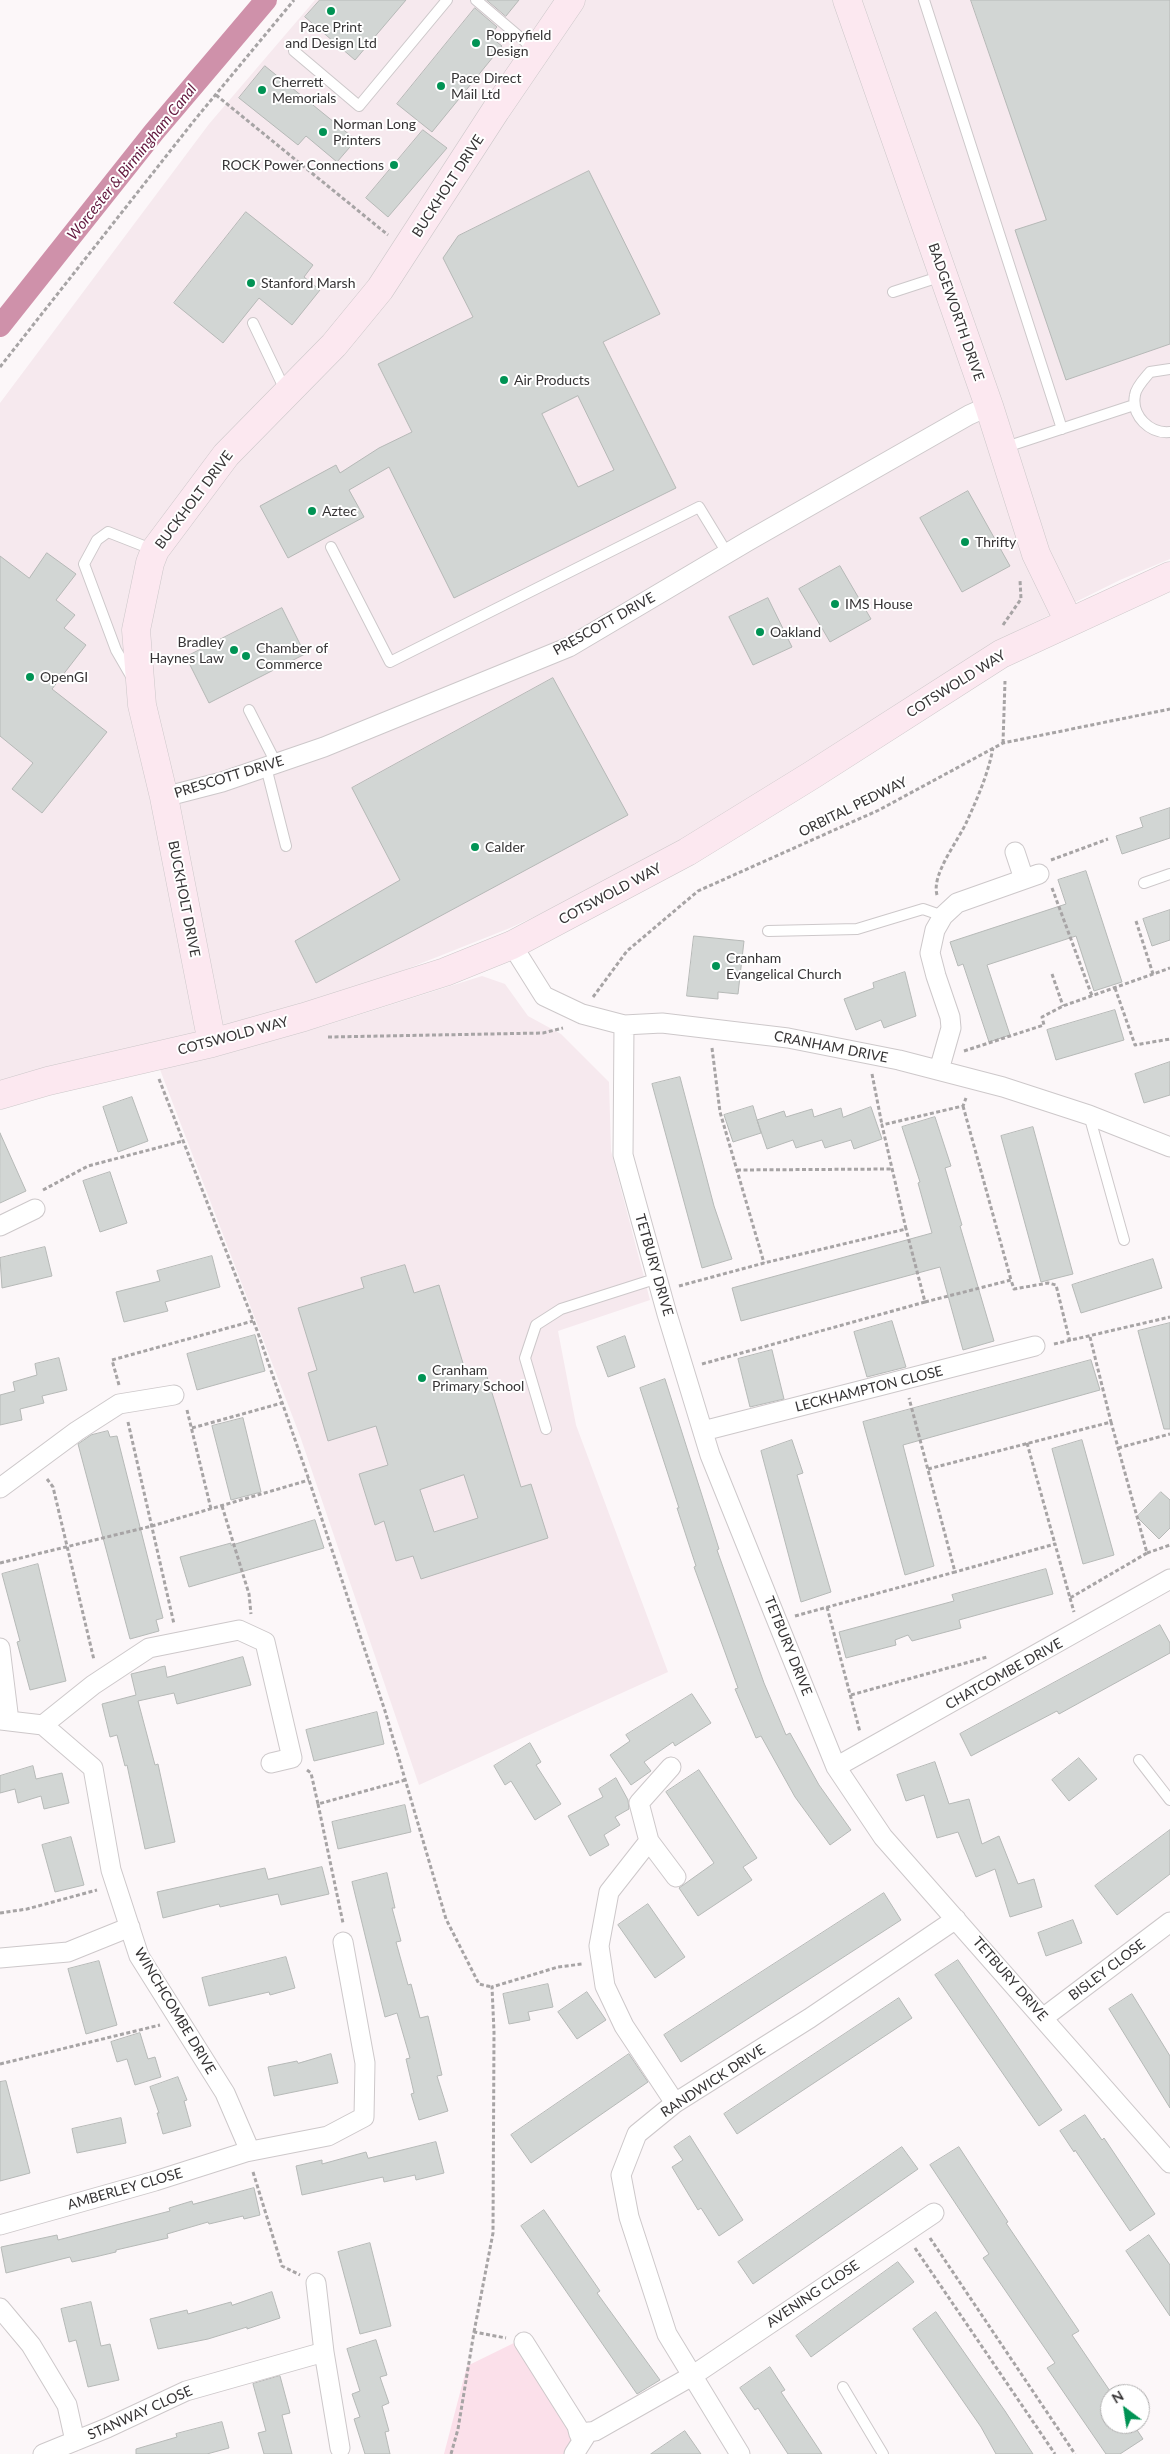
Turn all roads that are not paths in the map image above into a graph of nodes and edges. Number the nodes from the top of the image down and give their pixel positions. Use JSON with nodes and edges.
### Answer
{"nodes":[{"id":1,"x":447,"y":0,"type":"edge"},
{"id":2,"x":476,"y":0,"type":"edge"},
{"id":3,"x":571,"y":0,"type":"edge"},
{"id":4,"x":847,"y":0,"type":"edge"},
{"id":5,"x":924,"y":0,"type":"edge"},
{"id":6,"x":294,"y":51,"type":"dead end"},
{"id":7,"x":536,"y":51,"type":"junction"},
{"id":8,"x":944,"y":276,"type":"junction"},
{"id":9,"x":893,"y":292,"type":"dead end"},
{"id":10,"x":253,"y":323,"type":"dead end"},
{"id":11,"x":1170,"y":369,"type":"edge"},
{"id":12,"x":287,"y":393,"type":"junction"},
{"id":13,"x":1134,"y":405,"type":"junction"},
{"id":14,"x":989,"y":406,"type":"junction"},
{"id":15,"x":1062,"y":429,"type":"junction"},
{"id":16,"x":1170,"y":432,"type":"edge"},
{"id":17,"x":1002,"y":448,"type":"junction"},
{"id":18,"x":332,"y":547,"type":"dead end"},
{"id":19,"x":155,"y":550,"type":"junction"},
{"id":20,"x":727,"y":553,"type":"junction"},
{"id":21,"x":1170,"y":576,"type":"edge"},
{"id":22,"x":1069,"y":622,"type":"junction"},
{"id":23,"x":141,"y":691,"type":"junction"},
{"id":24,"x":249,"y":710,"type":"dead end"},
{"id":25,"x":271,"y":765,"type":"junction"},
{"id":26,"x":164,"y":797,"type":"junction"},
{"id":27,"x":286,"y":846,"type":"dead end"},
{"id":28,"x":1015,"y":852,"type":"dead end"},
{"id":29,"x":1170,"y":874,"type":"edge"},
{"id":30,"x":1144,"y":883,"type":"dead end"},
{"id":31,"x":942,"y":908,"type":"junction"},
{"id":32,"x":768,"y":931,"type":"dead end"},
{"id":33,"x":512,"y":945,"type":"junction"},
{"id":34,"x":624,"y":1025,"type":"junction"},
{"id":35,"x":212,"y":1043,"type":"junction"},
{"id":36,"x":939,"y":1070,"type":"junction"},
{"id":37,"x":0,"y":1095,"type":"edge"},
{"id":38,"x":1089,"y":1115,"type":"junction"},
{"id":39,"x":1170,"y":1147,"type":"edge"},
{"id":40,"x":35,"y":1209,"type":"road end"},
{"id":41,"x":0,"y":1226,"type":"edge"},
{"id":42,"x":1124,"y":1240,"type":"dead end"},
{"id":43,"x":659,"y":1285,"type":"junction"},
{"id":44,"x":1035,"y":1346,"type":"road end"},
{"id":45,"x":174,"y":1395,"type":"road end"},
{"id":46,"x":546,"y":1429,"type":"dead end"},
{"id":47,"x":703,"y":1431,"type":"junction"},
{"id":48,"x":0,"y":1488,"type":"edge"},
{"id":49,"x":1170,"y":1579,"type":"edge"},
{"id":50,"x":0,"y":1648,"type":"edge"},
{"id":51,"x":4,"y":1721,"type":"edge"},
{"id":52,"x":43,"y":1726,"type":"junction"},
{"id":53,"x":1139,"y":1760,"type":"dead end"},
{"id":54,"x":271,"y":1763,"type":"dead end"},
{"id":55,"x":671,"y":1767,"type":"dead end"},
{"id":56,"x":836,"y":1768,"type":"junction"},
{"id":57,"x":1170,"y":1800,"type":"edge"},
{"id":58,"x":649,"y":1841,"type":"junction"},
{"id":59,"x":676,"y":1877,"type":"dead end"},
{"id":60,"x":956,"y":1918,"type":"junction"},
{"id":61,"x":1170,"y":1922,"type":"edge"},
{"id":62,"x":130,"y":1927,"type":"junction"},
{"id":63,"x":343,"y":1942,"type":"road end"},
{"id":64,"x":0,"y":1958,"type":"edge"},
{"id":65,"x":1044,"y":2018,"type":"junction"},
{"id":66,"x":675,"y":2103,"type":"junction"},
{"id":67,"x":248,"y":2152,"type":"junction"},
{"id":68,"x":1170,"y":2163,"type":"edge"},
{"id":69,"x":919,"y":2223,"type":"road end"},
{"id":70,"x":0,"y":2224,"type":"edge"},
{"id":71,"x":316,"y":2283,"type":"road end"},
{"id":72,"x":0,"y":2308,"type":"edge"},
{"id":73,"x":524,"y":2342,"type":"road end"},
{"id":74,"x":324,"y":2352,"type":"junction"},
{"id":75,"x":692,"y":2376,"type":"junction"},
{"id":76,"x":843,"y":2387,"type":"dead end"},
{"id":77,"x":588,"y":2432,"type":"junction"},
{"id":78,"x":75,"y":2442,"type":"junction"},
{"id":79,"x":340,"y":2448,"type":"dead end"},
{"id":80,"x":43,"y":2454,"type":"edge"},
{"id":81,"x":574,"y":2454,"type":"edge"},
{"id":82,"x":740,"y":2454,"type":"edge"},
{"id":83,"x":884,"y":2454,"type":"edge"}],
"edges":[{"from":1,"to":6,"type":"lane"},
{"from":2,"to":7,"type":"lane"},
{"from":3,"to":7,"type":"street","name":"BUCKHOLT DRIVE"},
{"from":4,"to":8,"type":"street","name":"BADGEWORTH DRIVE"},
{"from":5,"to":15,"type":"lane"},
{"from":7,"to":12,"type":"street","name":"BUCKHOLT DRIVE"},
{"from":8,"to":9,"type":"lane"},
{"from":8,"to":14,"type":"street","name":"BADGEWORTH DRIVE"},
{"from":10,"to":12,"type":"lane"},
{"from":11,"to":13,"type":"lane"},
{"from":12,"to":19,"type":"street","name":"BUCKHOLT DRIVE"},
{"from":13,"to":15,"type":"lane"},
{"from":13,"to":16,"type":"lane"},
{"from":14,"to":17,"type":"street","name":"BADGEWORTH DRIVE"},
{"from":14,"to":20,"type":"street","name":"PRESCOTT DRIVE"},
{"from":15,"to":17,"type":"lane"},
{"from":17,"to":22,"type":"street","name":"BADGEWORTH DRIVE"},
{"from":18,"to":20,"type":"lane"},
{"from":19,"to":23,"type":"street","name":"BUCKHOLT DRIVE"},
{"from":19,"to":23,"type":"lane"},
{"from":20,"to":25,"type":"street","name":"PRESCOTT DRIVE"},
{"from":21,"to":22,"type":"street","name":"COTSWOLD WAY"},
{"from":22,"to":33,"type":"street","name":"COTSWOLD WAY"},
{"from":23,"to":26,"type":"street","name":"BUCKHOLT DRIVE"},
{"from":24,"to":25,"type":"lane"},
{"from":25,"to":26,"type":"street","name":"PRESCOTT DRIVE"},
{"from":25,"to":27,"type":"lane"},
{"from":26,"to":35,"type":"street","name":"BUCKHOLT DRIVE"},
{"from":28,"to":31,"type":"street"},
{"from":29,"to":30,"type":"lane"},
{"from":31,"to":32,"type":"lane"},
{"from":31,"to":36,"type":"street"},
{"from":33,"to":34,"type":"street","name":"CRANHAM DRIVE"},
{"from":33,"to":35,"type":"street","name":"COTSWOLD WAY"},
{"from":34,"to":36,"type":"street","name":"CRANHAM DRIVE"},
{"from":34,"to":43,"type":"street","name":"TETBURY DRIVE"},
{"from":35,"to":37,"type":"street","name":"COTSWOLD WAY"},
{"from":36,"to":38,"type":"street","name":"CRANHAM DRIVE"},
{"from":38,"to":39,"type":"street","name":"CRANHAM DRIVE"},
{"from":38,"to":42,"type":"lane"},
{"from":40,"to":41,"type":"street"},
{"from":43,"to":46,"type":"lane"},
{"from":43,"to":47,"type":"street","name":"TETBURY DRIVE"},
{"from":44,"to":47,"type":"street","name":"LECKHAMPTON CLOSE"},
{"from":45,"to":48,"type":"street"},
{"from":47,"to":56,"type":"street","name":"TETBURY DRIVE"},
{"from":49,"to":56,"type":"street","name":"CHATCOMBE DRIVE"},
{"from":50,"to":51,"type":"street"},
{"from":51,"to":52,"type":"street"},
{"from":52,"to":54,"type":"street"},
{"from":52,"to":62,"type":"street","name":"WINCHCOMBE DRIVE"},
{"from":53,"to":57,"type":"lane"},
{"from":55,"to":58,"type":"street"},
{"from":56,"to":60,"type":"street","name":"TETBURY DRIVE"},
{"from":58,"to":59,"type":"street"},
{"from":58,"to":66,"type":"street"},
{"from":60,"to":65,"type":"street","name":"TETBURY DRIVE"},
{"from":60,"to":66,"type":"street","name":"RANDWICK DRIVE"},
{"from":61,"to":65,"type":"street","name":"BISLEY CLOSE"},
{"from":62,"to":64,"type":"street"},
{"from":62,"to":67,"type":"street","name":"WINCHCOMBE DRIVE"},
{"from":63,"to":67,"type":"street","name":"AMBERLEY CLOSE"},
{"from":65,"to":68,"type":"street","name":"TETBURY DRIVE"},
{"from":66,"to":75,"type":"street","name":"RANDWICK DRIVE"},
{"from":67,"to":70,"type":"street","name":"AMBERLEY CLOSE"},
{"from":69,"to":75,"type":"street","name":"AVENING CLOSE"},
{"from":71,"to":74,"type":"street"},
{"from":72,"to":78,"type":"street"},
{"from":73,"to":77,"type":"street"},
{"from":74,"to":78,"type":"street","name":"STANWAY CLOSE"},
{"from":74,"to":79,"type":"street"},
{"from":75,"to":77,"type":"street","name":"AVENING CLOSE"},
{"from":75,"to":82,"type":"street","name":"RANDWICK DRIVE"},
{"from":76,"to":83,"type":"lane"},
{"from":77,"to":81,"type":"street"},
{"from":78,"to":80,"type":"street","name":"STANWAY CLOSE"}]}
